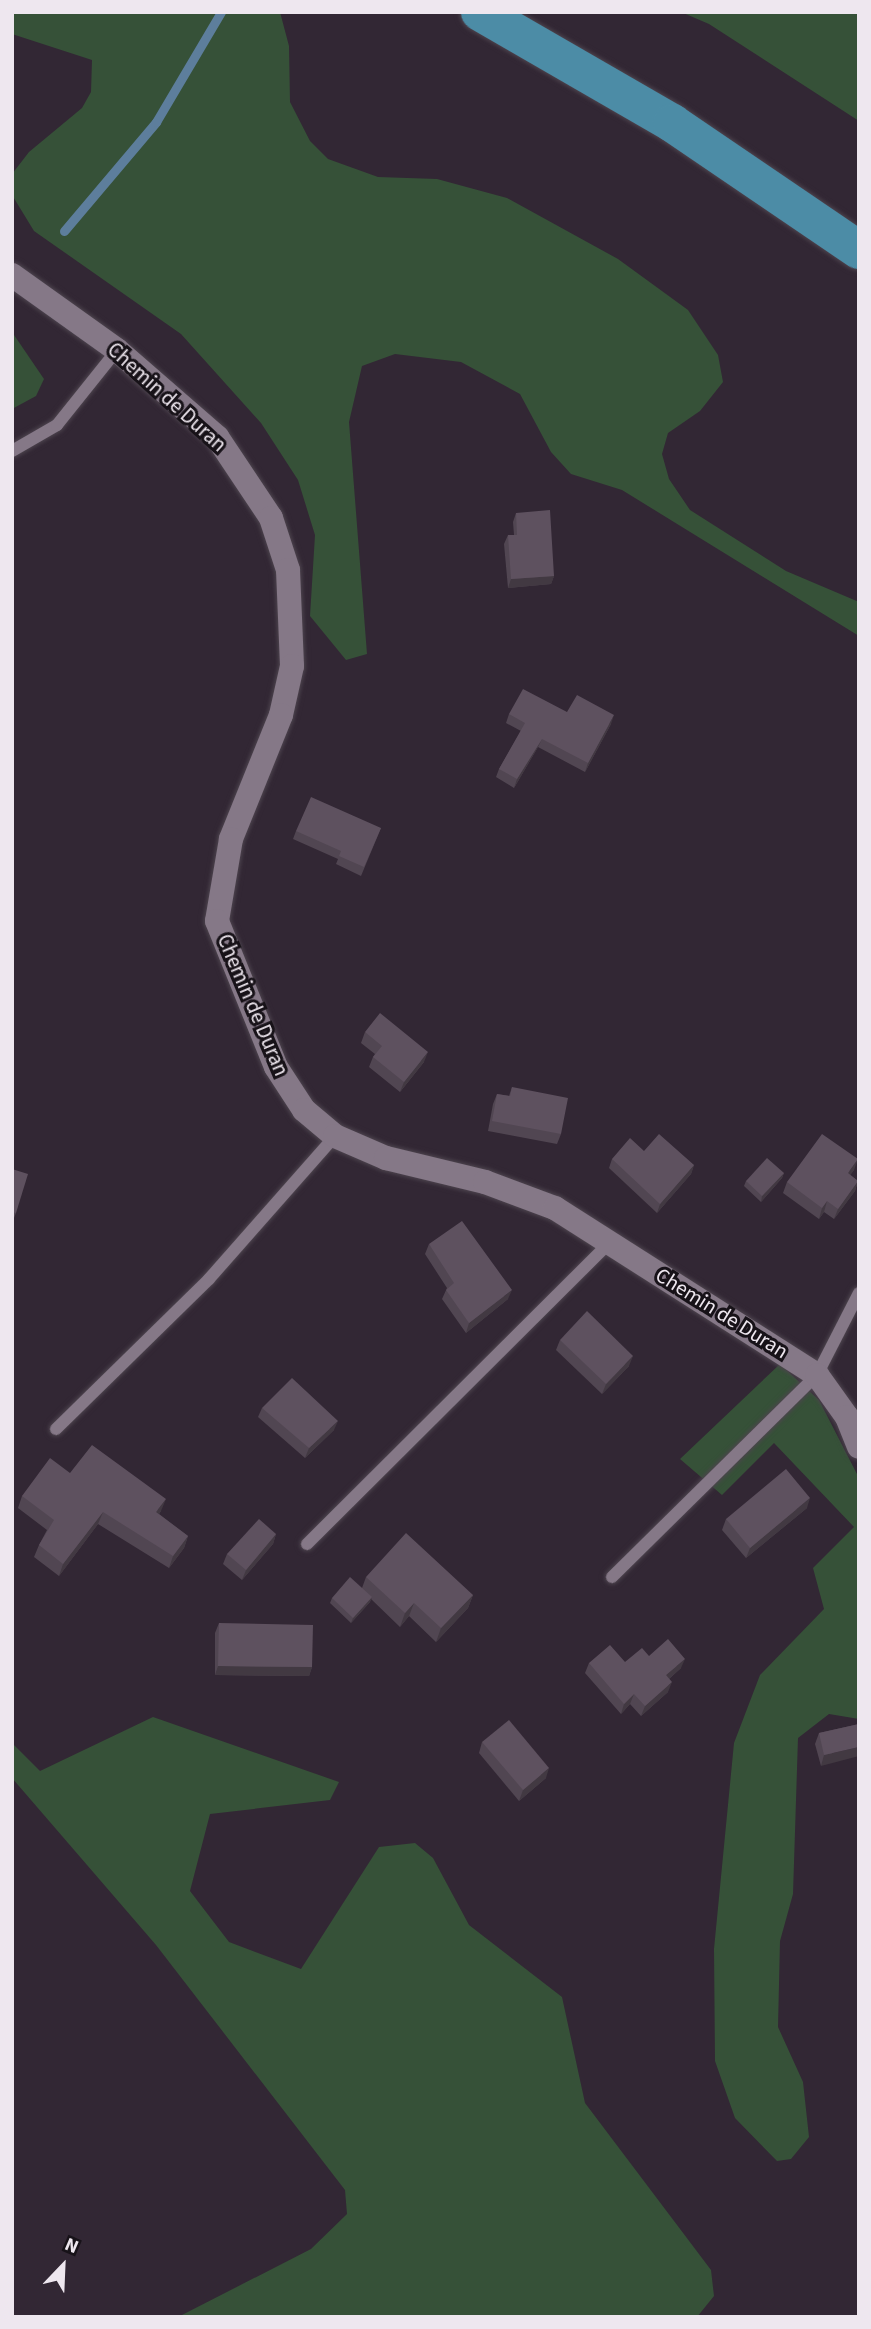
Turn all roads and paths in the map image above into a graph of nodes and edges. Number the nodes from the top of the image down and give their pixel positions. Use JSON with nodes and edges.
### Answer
{"nodes":[{"id":1,"x":480,"y":12,"type":"edge"},
{"id":2,"x":859,"y":250,"type":"edge"},
{"id":3,"x":12,"y":275,"type":"edge"},
{"id":4,"x":117,"y":350,"type":"junction"},
{"id":5,"x":12,"y":451,"type":"edge"},
{"id":6,"x":335,"y":1136,"type":"junction"},
{"id":7,"x":610,"y":1242,"type":"junction"},
{"id":8,"x":859,"y":1293,"type":"edge"},
{"id":9,"x":817,"y":1375,"type":"junction"},
{"id":10,"x":56,"y":1429,"type":"dead end"},
{"id":11,"x":859,"y":1447,"type":"edge"},
{"id":12,"x":307,"y":1545,"type":"dead end"},
{"id":13,"x":612,"y":1577,"type":"dead end"}],
"edges":[{"from":1,"to":2,"type":"highway"},
{"from":3,"to":4,"type":"street","name":"Chemin de Duran"},
{"from":4,"to":5,"type":"lane"},
{"from":4,"to":6,"type":"street","name":"Chemin de Duran"},
{"from":6,"to":7,"type":"street","name":"Chemin de Duran"},
{"from":6,"to":10,"type":"lane"},
{"from":7,"to":9,"type":"street","name":"Chemin de Duran"},
{"from":7,"to":12,"type":"lane"},
{"from":8,"to":9,"type":"lane"},
{"from":9,"to":11,"type":"street","name":"Chemin de Duran"},
{"from":9,"to":13,"type":"lane"}]}
